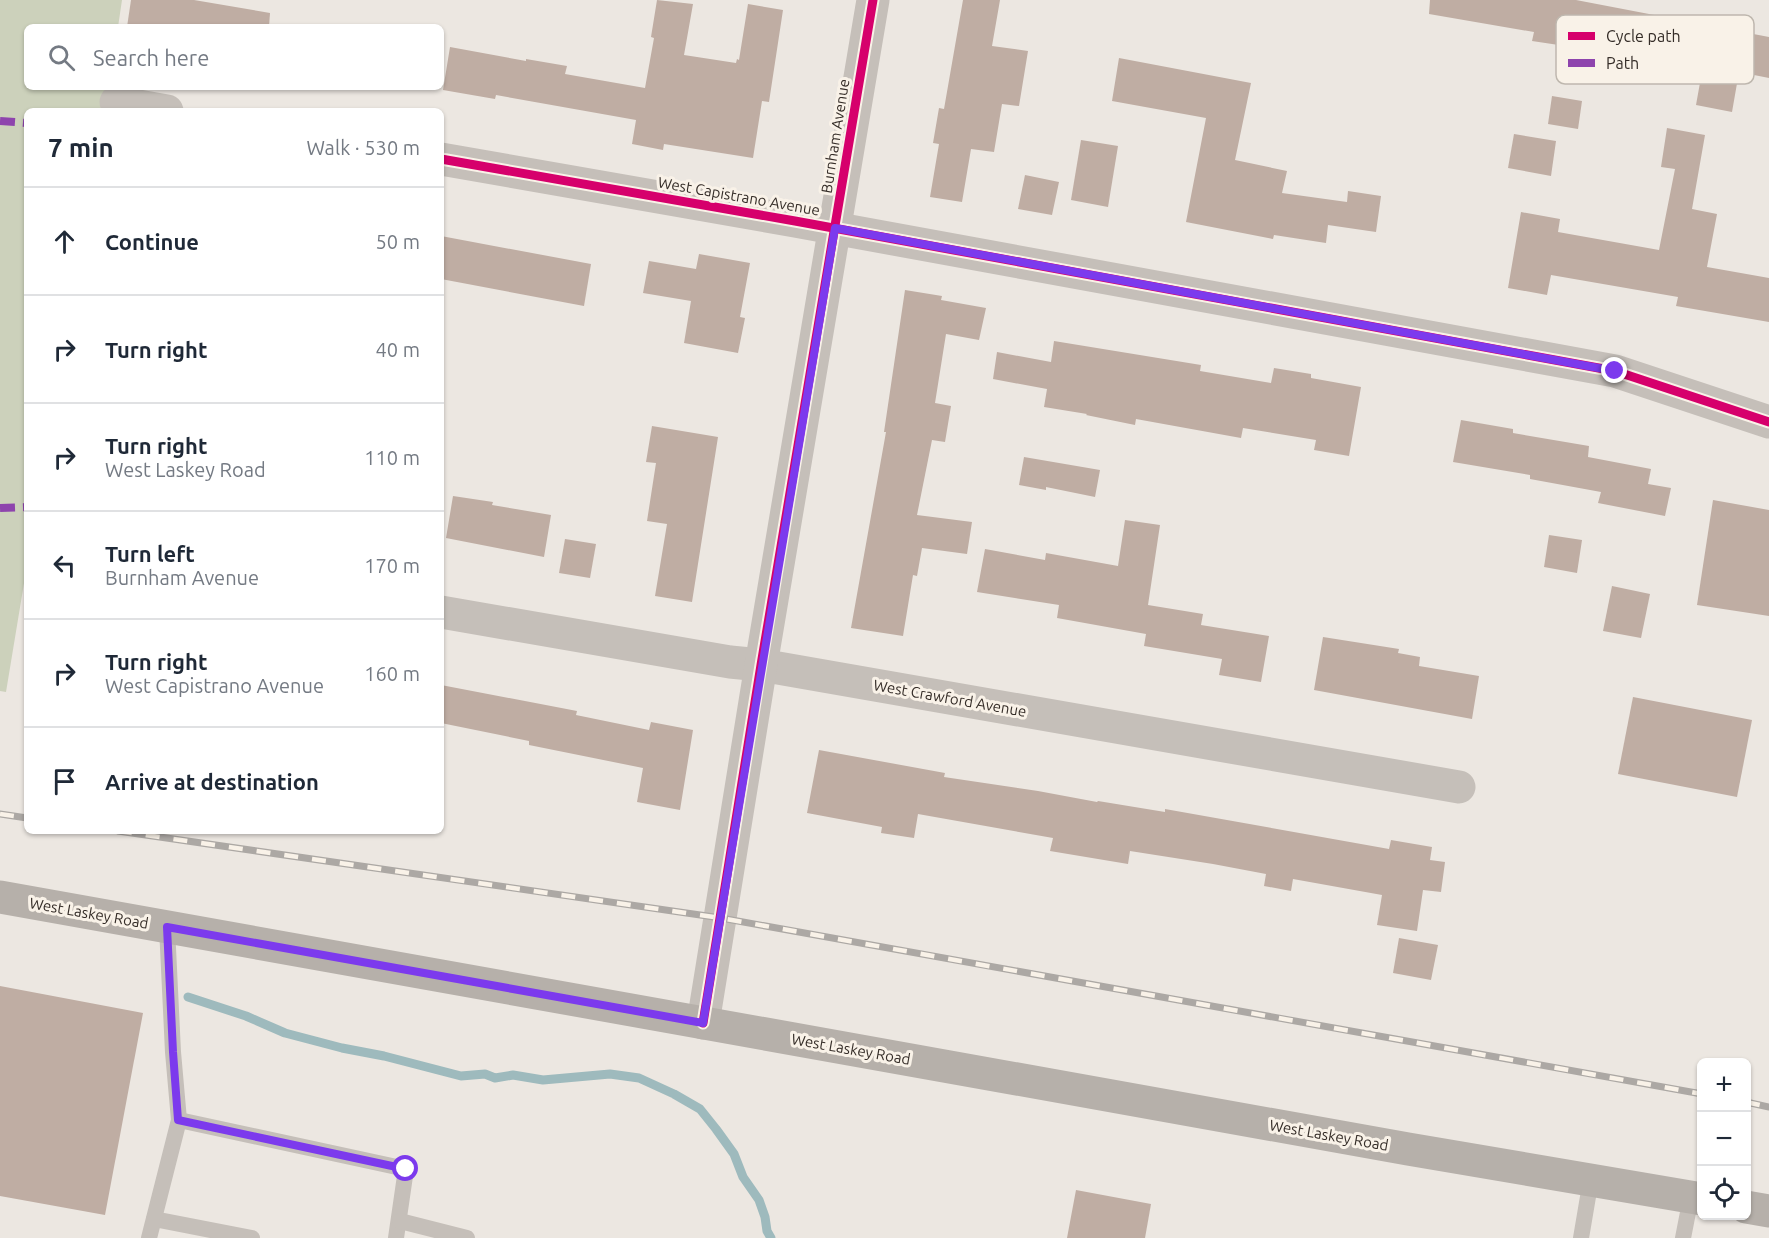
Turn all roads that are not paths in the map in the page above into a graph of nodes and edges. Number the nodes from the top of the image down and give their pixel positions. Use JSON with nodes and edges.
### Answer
{"nodes":[{"id":1,"x":873,"y":0,"type":"edge"},
{"id":2,"x":116,"y":102,"type":"dead end"},
{"id":3,"x":150,"y":108,"type":"edge"},
{"id":4,"x":444,"y":160,"type":"edge"},
{"id":5,"x":835,"y":228,"type":"junction"},
{"id":6,"x":1769,"y":422,"type":"edge"},
{"id":7,"x":444,"y":613,"type":"edge"},
{"id":8,"x":761,"y":665,"type":"junction"},
{"id":9,"x":1459,"y":787,"type":"dead end"},
{"id":10,"x":0,"y":897,"type":"edge"},
{"id":11,"x":167,"y":927,"type":"junction"},
{"id":12,"x":703,"y":1023,"type":"junction"},
{"id":13,"x":178,"y":1120,"type":"junction"},
{"id":14,"x":1591,"y":1179,"type":"junction"},
{"id":15,"x":1696,"y":1198,"type":"edge"},
{"id":16,"x":1751,"y":1208,"type":"edge"},
{"id":17,"x":1769,"y":1211,"type":"edge"},
{"id":18,"x":153,"y":1219,"type":"junction"},
{"id":19,"x":398,"y":1230,"type":"edge"},
{"id":20,"x":225,"y":1236,"type":"edge"},
{"id":21,"x":149,"y":1238,"type":"edge"},
{"id":22,"x":252,"y":1238,"type":"edge"},
{"id":23,"x":467,"y":1238,"type":"edge"},
{"id":24,"x":1581,"y":1238,"type":"edge"},
{"id":25,"x":1683,"y":1238,"type":"edge"}],
"edges":[{"from":1,"to":5,"type":"street","name":"Burnham Avenue"},
{"from":2,"to":3,"type":"street"},
{"from":4,"to":5,"type":"street","name":"West Capistrano Avenue"},
{"from":5,"to":6,"type":"street","name":"West Capistrano Avenue"},
{"from":5,"to":8,"type":"street","name":"Burnham Avenue"},
{"from":7,"to":8,"type":"street","name":"West Crawford Avenue"},
{"from":8,"to":9,"type":"street","name":"West Crawford Avenue"},
{"from":8,"to":12,"type":"street","name":"Burnham Avenue"},
{"from":10,"to":11,"type":"main road","name":"West Laskey Road"},
{"from":11,"to":12,"type":"main road","name":"West Laskey Road"},
{"from":11,"to":13,"type":"lane"},
{"from":12,"to":14,"type":"main road","name":"West Laskey Road"},
{"from":13,"to":18,"type":"lane"},
{"from":13,"to":19,"type":"lane"},
{"from":14,"to":15,"type":"main road","name":"West Laskey Road"},
{"from":14,"to":24,"type":"lane"},
{"from":15,"to":25,"type":"lane"},
{"from":16,"to":17,"type":"main road"},
{"from":18,"to":20,"type":"lane"},
{"from":18,"to":21,"type":"lane"},
{"from":19,"to":23,"type":"lane"},
{"from":20,"to":22,"type":"lane"}]}
